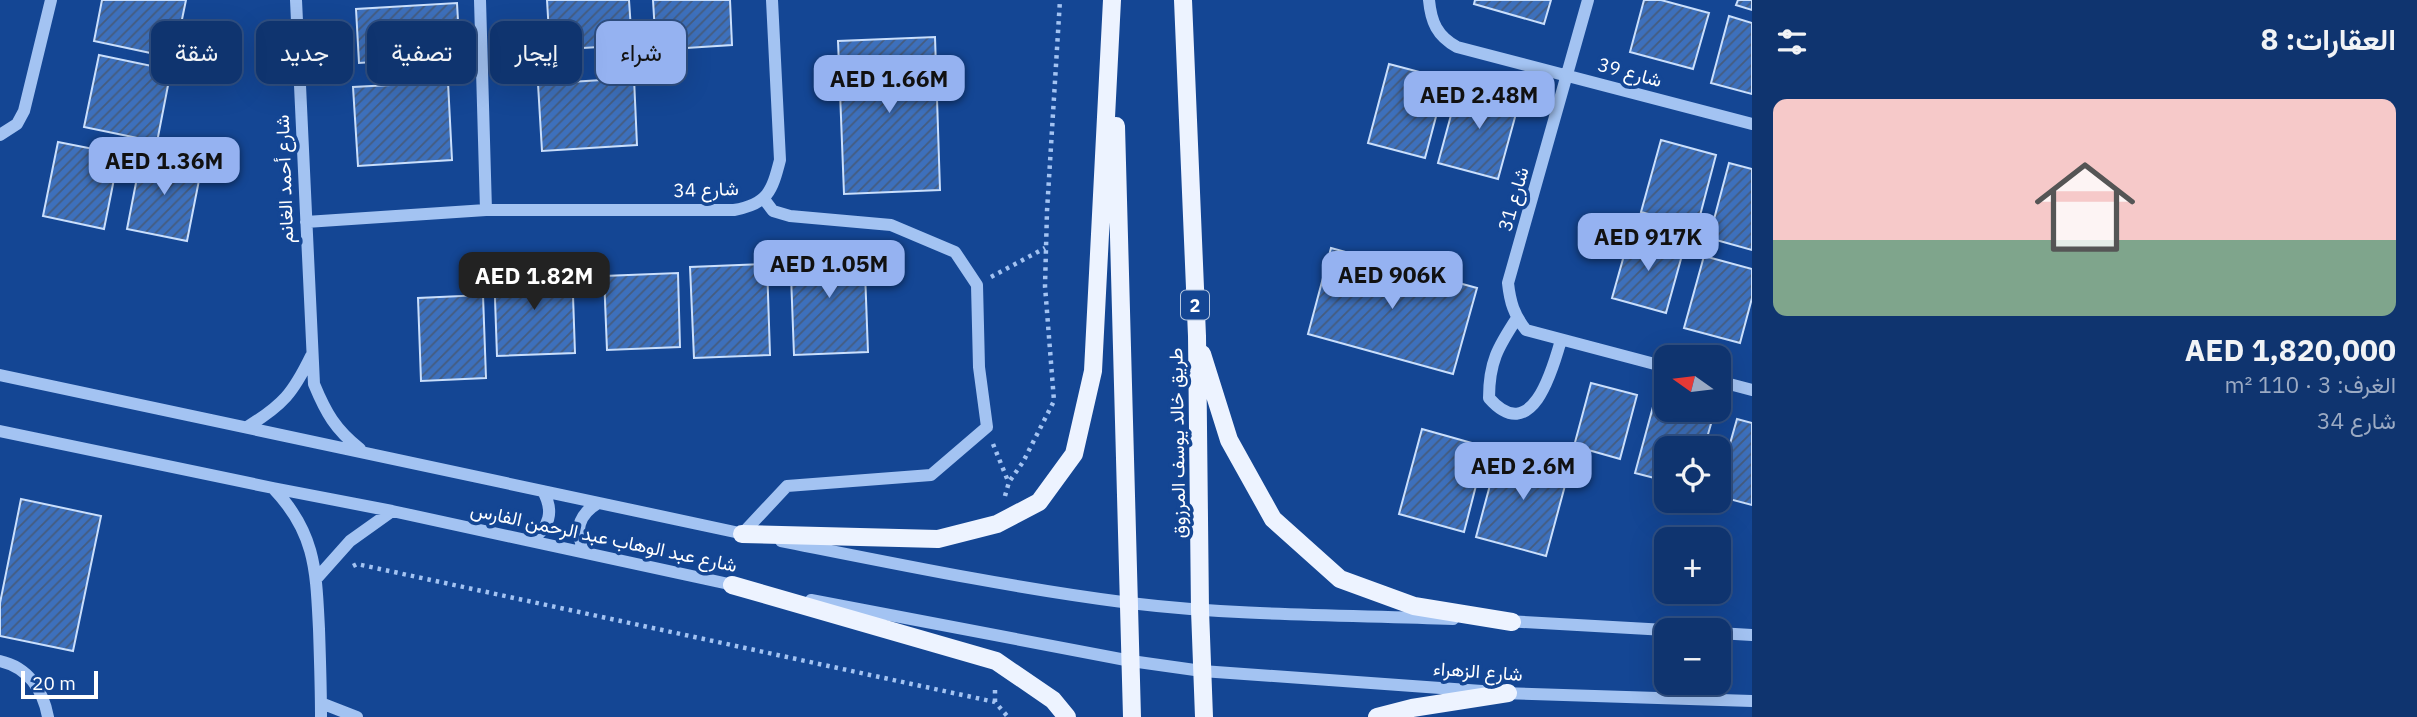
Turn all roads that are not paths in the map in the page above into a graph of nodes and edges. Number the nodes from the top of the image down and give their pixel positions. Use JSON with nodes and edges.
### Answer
{"nodes":[{"id":1,"x":51,"y":0,"type":"edge"},
{"id":2,"x":296,"y":0,"type":"edge"},
{"id":3,"x":480,"y":0,"type":"edge"},
{"id":4,"x":772,"y":0,"type":"edge"},
{"id":5,"x":1112,"y":0,"type":"edge"},
{"id":6,"x":1183,"y":0,"type":"edge"},
{"id":7,"x":1429,"y":0,"type":"edge"},
{"id":8,"x":1588,"y":0,"type":"edge"},
{"id":9,"x":1568,"y":76,"type":"junction"},
{"id":10,"x":1752,"y":124,"type":"edge"},
{"id":11,"x":0,"y":135,"type":"edge"},
{"id":12,"x":764,"y":199,"type":"junction"},
{"id":13,"x":486,"y":210,"type":"junction"},
{"id":14,"x":306,"y":222,"type":"junction"},
{"id":15,"x":1517,"y":318,"type":"junction"},
{"id":16,"x":1196,"y":336,"type":"junction"},
{"id":17,"x":1561,"y":340,"type":"junction"},
{"id":18,"x":311,"y":355,"type":"junction"},
{"id":19,"x":1654,"y":364,"type":"edge"},
{"id":20,"x":0,"y":375,"type":"edge"},
{"id":21,"x":1731,"y":384,"type":"edge"},
{"id":22,"x":1752,"y":390,"type":"edge"},
{"id":23,"x":247,"y":427,"type":"junction"},
{"id":24,"x":0,"y":431,"type":"edge"},
{"id":25,"x":363,"y":452,"type":"junction"},
{"id":26,"x":273,"y":488,"type":"junction"},
{"id":27,"x":543,"y":491,"type":"junction"},
{"id":28,"x":598,"y":503,"type":"junction"},
{"id":29,"x":393,"y":511,"type":"junction"},
{"id":30,"x":742,"y":534,"type":"junction"},
{"id":31,"x":531,"y":540,"type":"junction"},
{"id":32,"x":585,"y":552,"type":"junction"},
{"id":33,"x":317,"y":578,"type":"junction"},
{"id":34,"x":732,"y":585,"type":"junction"},
{"id":35,"x":1129,"y":603,"type":"junction"},
{"id":36,"x":1200,"y":610,"type":"junction"},
{"id":37,"x":1512,"y":622,"type":"junction"},
{"id":38,"x":1654,"y":629,"type":"edge"},
{"id":39,"x":1731,"y":634,"type":"edge"},
{"id":40,"x":1752,"y":635,"type":"edge"},
{"id":41,"x":0,"y":661,"type":"edge"},
{"id":42,"x":1131,"y":661,"type":"junction"},
{"id":43,"x":1202,"y":671,"type":"junction"},
{"id":44,"x":1508,"y":693,"type":"junction"},
{"id":45,"x":1752,"y":701,"type":"edge"},
{"id":46,"x":321,"y":703,"type":"junction"},
{"id":47,"x":48,"y":717,"type":"edge"},
{"id":48,"x":321,"y":717,"type":"edge"},
{"id":49,"x":357,"y":717,"type":"edge"},
{"id":50,"x":1067,"y":717,"type":"edge"},
{"id":51,"x":1132,"y":717,"type":"edge"},
{"id":52,"x":1204,"y":717,"type":"edge"},
{"id":53,"x":1377,"y":717,"type":"edge"}],
"edges":[{"from":1,"to":11,"type":"street"},
{"from":2,"to":14,"type":"street","name":"شارع أحمد الغانم"},
{"from":3,"to":13,"type":"street"},
{"from":4,"to":12,"type":"street","name":"شارع 34"},
{"from":5,"to":30,"type":"main road"},
{"from":5,"to":35,"type":"main road"},
{"from":6,"to":16,"type":"main road","name":"طريق خالد يوسف المرزوق","number":"2"},
{"from":7,"to":9,"type":"street","name":"شارع 39"},
{"from":8,"to":9,"type":"street","name":"شارع 31"},
{"from":9,"to":10,"type":"street","name":"شارع 39"},
{"from":9,"to":15,"type":"street","name":"شارع 31"},
{"from":12,"to":13,"type":"street","name":"شارع 34"},
{"from":12,"to":30,"type":"street"},
{"from":13,"to":14,"type":"street","name":"شارع 34"},
{"from":14,"to":18,"type":"street","name":"شارع أحمد الغانم"},
{"from":15,"to":17,"type":"street"},
{"from":15,"to":17,"type":"street"},
{"from":16,"to":36,"type":"main road","name":"طريق خالد يوسف المرزوق","number":"2"},
{"from":16,"to":37,"type":"main road"},
{"from":17,"to":19,"type":"street"},
{"from":18,"to":23,"type":"street","name":"شارع أحمد الغانم"},
{"from":18,"to":25,"type":"street","name":"شارع أحمد الغانم"},
{"from":20,"to":23,"type":"street","name":"شارع عبد الوهاب عبد الرحمن الفارس"},
{"from":21,"to":22,"type":"street"},
{"from":23,"to":25,"type":"street","name":"شارع عبد الوهاب عبد الرحمن الفارس"},
{"from":24,"to":26,"type":"street","name":"شارع عبد الوهاب عبد الرحمن الفارس"},
{"from":25,"to":27,"type":"street","name":"شارع عبد الوهاب عبد الرحمن الفارس"},
{"from":26,"to":29,"type":"street","name":"شارع عبد الوهاب عبد الرحمن الفارس"},
{"from":26,"to":33,"type":"street"},
{"from":27,"to":28,"type":"street","name":"شارع عبد الوهاب عبد الرحمن الفارس"},
{"from":27,"to":31,"type":"street"},
{"from":28,"to":30,"type":"street","name":"شارع عبد الوهاب عبد الرحمن الفارس"},
{"from":28,"to":32,"type":"street"},
{"from":29,"to":31,"type":"street","name":"شارع عبد الوهاب عبد الرحمن الفارس"},
{"from":29,"to":33,"type":"street"},
{"from":30,"to":35,"type":"street","name":"شارع عبد الوهاب عبد الرحمن الفارس"},
{"from":31,"to":32,"type":"street","name":"شارع عبد الوهاب عبد الرحمن الفارس"},
{"from":32,"to":34,"type":"street","name":"شارع عبد الوهاب عبد الرحمن الفارس"},
{"from":33,"to":46,"type":"street"},
{"from":34,"to":42,"type":"street","name":"شارع عبد الوهاب عبد الرحمن الفارس"},
{"from":34,"to":50,"type":"main road"},
{"from":35,"to":36,"type":"street","name":"شارع عبد الوهاب عبد الرحمن الفارس"},
{"from":35,"to":42,"type":"main road"},
{"from":36,"to":37,"type":"street"},
{"from":36,"to":43,"type":"main road","name":"طريق خالد يوسف المرزوق","number":"2"},
{"from":37,"to":38,"type":"street"},
{"from":39,"to":40,"type":"street"},
{"from":41,"to":47,"type":"street"},
{"from":42,"to":43,"type":"street","name":"شارع عبد الوهاب عبد الرحمن الفارس"},
{"from":42,"to":51,"type":"main road"},
{"from":43,"to":44,"type":"street","name":"شارع الزهراء"},
{"from":43,"to":52,"type":"main road","name":"طريق خالد يوسف المرزوق","number":"2"},
{"from":44,"to":45,"type":"street","name":"شارع الزهراء"},
{"from":44,"to":53,"type":"main road"},
{"from":46,"to":48,"type":"street"},
{"from":46,"to":49,"type":"street"}]}
